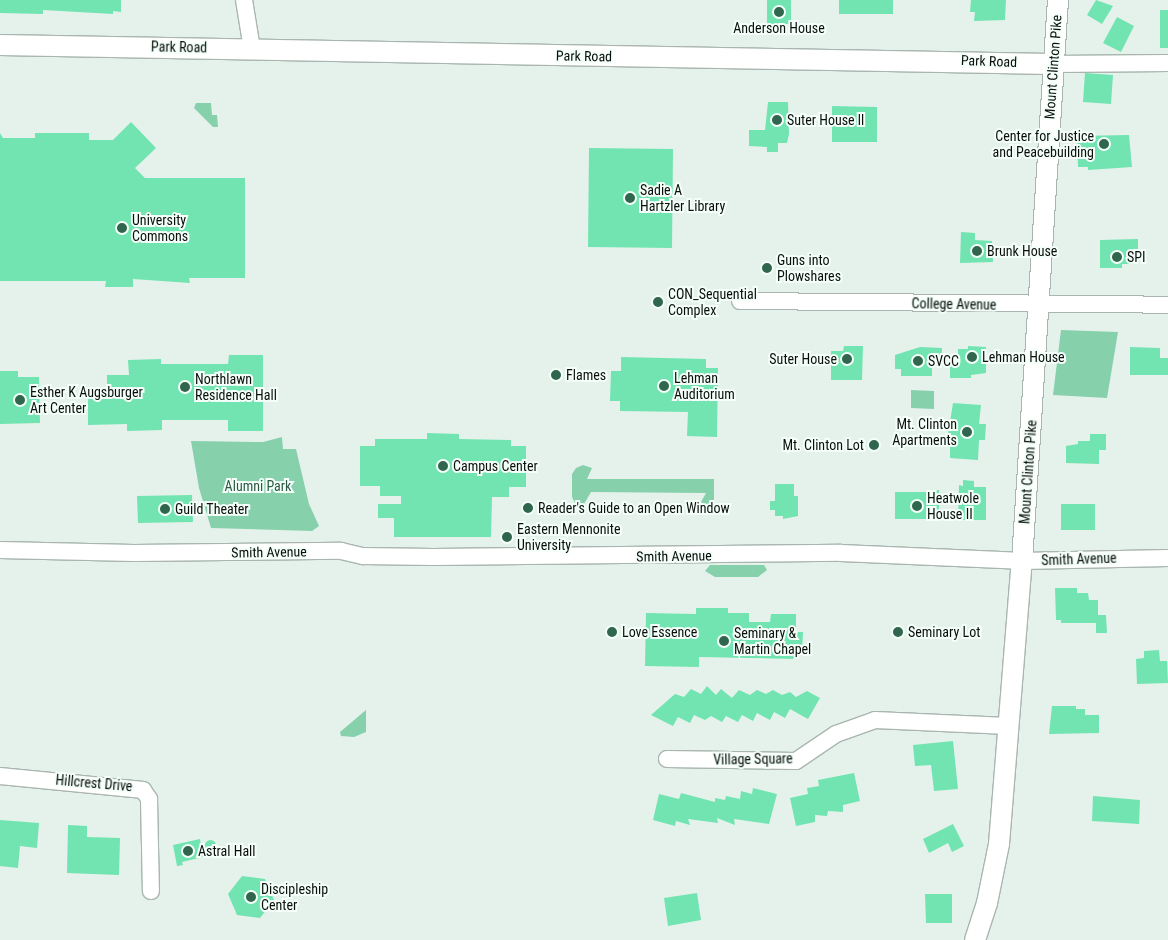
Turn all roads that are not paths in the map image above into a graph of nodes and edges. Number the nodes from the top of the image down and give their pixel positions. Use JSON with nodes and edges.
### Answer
{"nodes":[{"id":1,"x":244,"y":0,"type":"edge"},
{"id":2,"x":1058,"y":0,"type":"edge"},
{"id":3,"x":0,"y":45,"type":"edge"},
{"id":4,"x":252,"y":49,"type":"junction"},
{"id":5,"x":1168,"y":63,"type":"edge"},
{"id":6,"x":1052,"y":64,"type":"junction"},
{"id":7,"x":740,"y":301,"type":"dead end"},
{"id":8,"x":1039,"y":305,"type":"junction"},
{"id":9,"x":1168,"y":305,"type":"edge"},
{"id":10,"x":0,"y":550,"type":"edge"},
{"id":11,"x":1168,"y":558,"type":"edge"},
{"id":12,"x":1022,"y":561,"type":"junction"},
{"id":13,"x":1008,"y":726,"type":"junction"},
{"id":14,"x":667,"y":760,"type":"dead end"},
{"id":15,"x":0,"y":776,"type":"edge"},
{"id":16,"x":151,"y":891,"type":"dead end"},
{"id":17,"x":975,"y":940,"type":"edge"}],
"edges":[{"from":1,"to":4,"type":"street"},
{"from":2,"to":6,"type":"street","name":"Mount Clinton Pike"},
{"from":3,"to":4,"type":"street","name":"Park Road"},
{"from":4,"to":6,"type":"street","name":"Park Road"},
{"from":5,"to":6,"type":"street","name":"Park Road"},
{"from":6,"to":8,"type":"street","name":"Mount Clinton Pike"},
{"from":7,"to":8,"type":"street","name":"College Avenue"},
{"from":8,"to":9,"type":"street","name":"College Avenue"},
{"from":8,"to":12,"type":"street","name":"Mount Clinton Pike"},
{"from":10,"to":12,"type":"street","name":"Smith Avenue"},
{"from":11,"to":12,"type":"street","name":"Smith Avenue"},
{"from":12,"to":13,"type":"street","name":"Mount Clinton Pike"},
{"from":13,"to":14,"type":"street","name":"Village Square"},
{"from":13,"to":17,"type":"street","name":"Mount Clinton Pike"},
{"from":15,"to":16,"type":"street","name":"Hillcrest Drive"}]}
